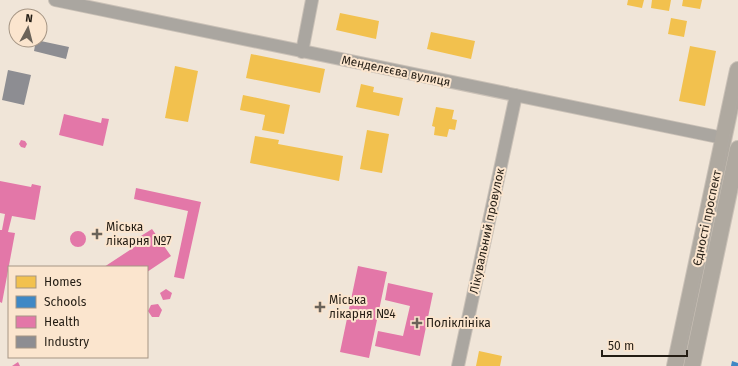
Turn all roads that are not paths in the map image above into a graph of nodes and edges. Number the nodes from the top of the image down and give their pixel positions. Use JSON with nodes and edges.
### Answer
{"nodes":[{"id":1,"x":55,"y":0,"type":"edge"},
{"id":2,"x":312,"y":0,"type":"edge"},
{"id":3,"x":302,"y":52,"type":"junction"},
{"id":4,"x":738,"y":70,"type":"edge"},
{"id":5,"x":516,"y":96,"type":"junction"},
{"id":6,"x":731,"y":140,"type":"edge"},
{"id":7,"x":738,"y":149,"type":"edge"},
{"id":8,"x":458,"y":366,"type":"edge"},
{"id":9,"x":675,"y":366,"type":"edge"},
{"id":10,"x":692,"y":366,"type":"edge"}],
"edges":[{"from":1,"to":3,"type":"street","name":"Менделєєва вулиця"},
{"from":2,"to":3,"type":"street"},
{"from":3,"to":5,"type":"street","name":"Менделєєва вулиця"},
{"from":4,"to":6,"type":"main road","name":"Єдності проспект"},
{"from":5,"to":6,"type":"street","name":"Менделєєва вулиця"},
{"from":5,"to":8,"type":"street","name":"Лікувальний провулок"},
{"from":6,"to":9,"type":"main road","name":"Єдності проспект"},
{"from":7,"to":10,"type":"main road","name":"Єдності проспект"}]}
